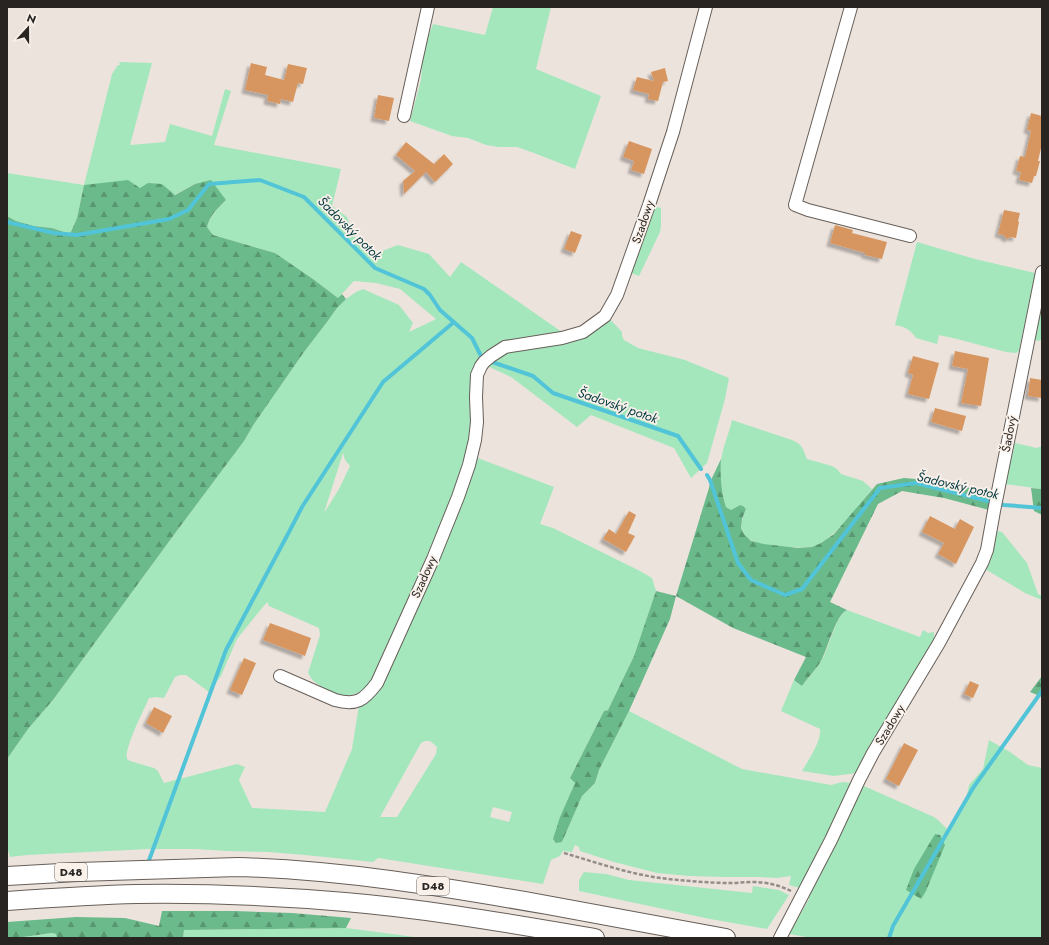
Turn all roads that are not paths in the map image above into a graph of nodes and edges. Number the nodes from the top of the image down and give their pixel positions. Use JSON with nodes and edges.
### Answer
{"nodes":[{"id":1,"x":428,"y":7,"type":"edge"},
{"id":2,"x":706,"y":7,"type":"edge"},
{"id":3,"x":851,"y":7,"type":"edge"},
{"id":4,"x":404,"y":116,"type":"dead end"},
{"id":5,"x":910,"y":236,"type":"dead end"},
{"id":6,"x":1042,"y":272,"type":"edge"},
{"id":7,"x":994,"y":511,"type":"joint"},
{"id":8,"x":280,"y":676,"type":"dead end"},
{"id":9,"x":7,"y":876,"type":"edge"},
{"id":10,"x":7,"y":901,"type":"edge"},
{"id":11,"x":595,"y":938,"type":"edge"},
{"id":12,"x":726,"y":938,"type":"edge"},
{"id":13,"x":780,"y":938,"type":"edge"}],
"edges":[{"from":1,"to":4,"type":"street"},
{"from":2,"to":8,"type":"street","name":"Szadowy"},
{"from":3,"to":5,"type":"street"},
{"from":6,"to":7,"type":"street","name":"Šadový"},
{"from":7,"to":13,"type":"street","name":"Szadowy"},
{"from":9,"to":12,"type":"highway","number":"D48"},
{"from":10,"to":11,"type":"highway","number":"D48"}]}
